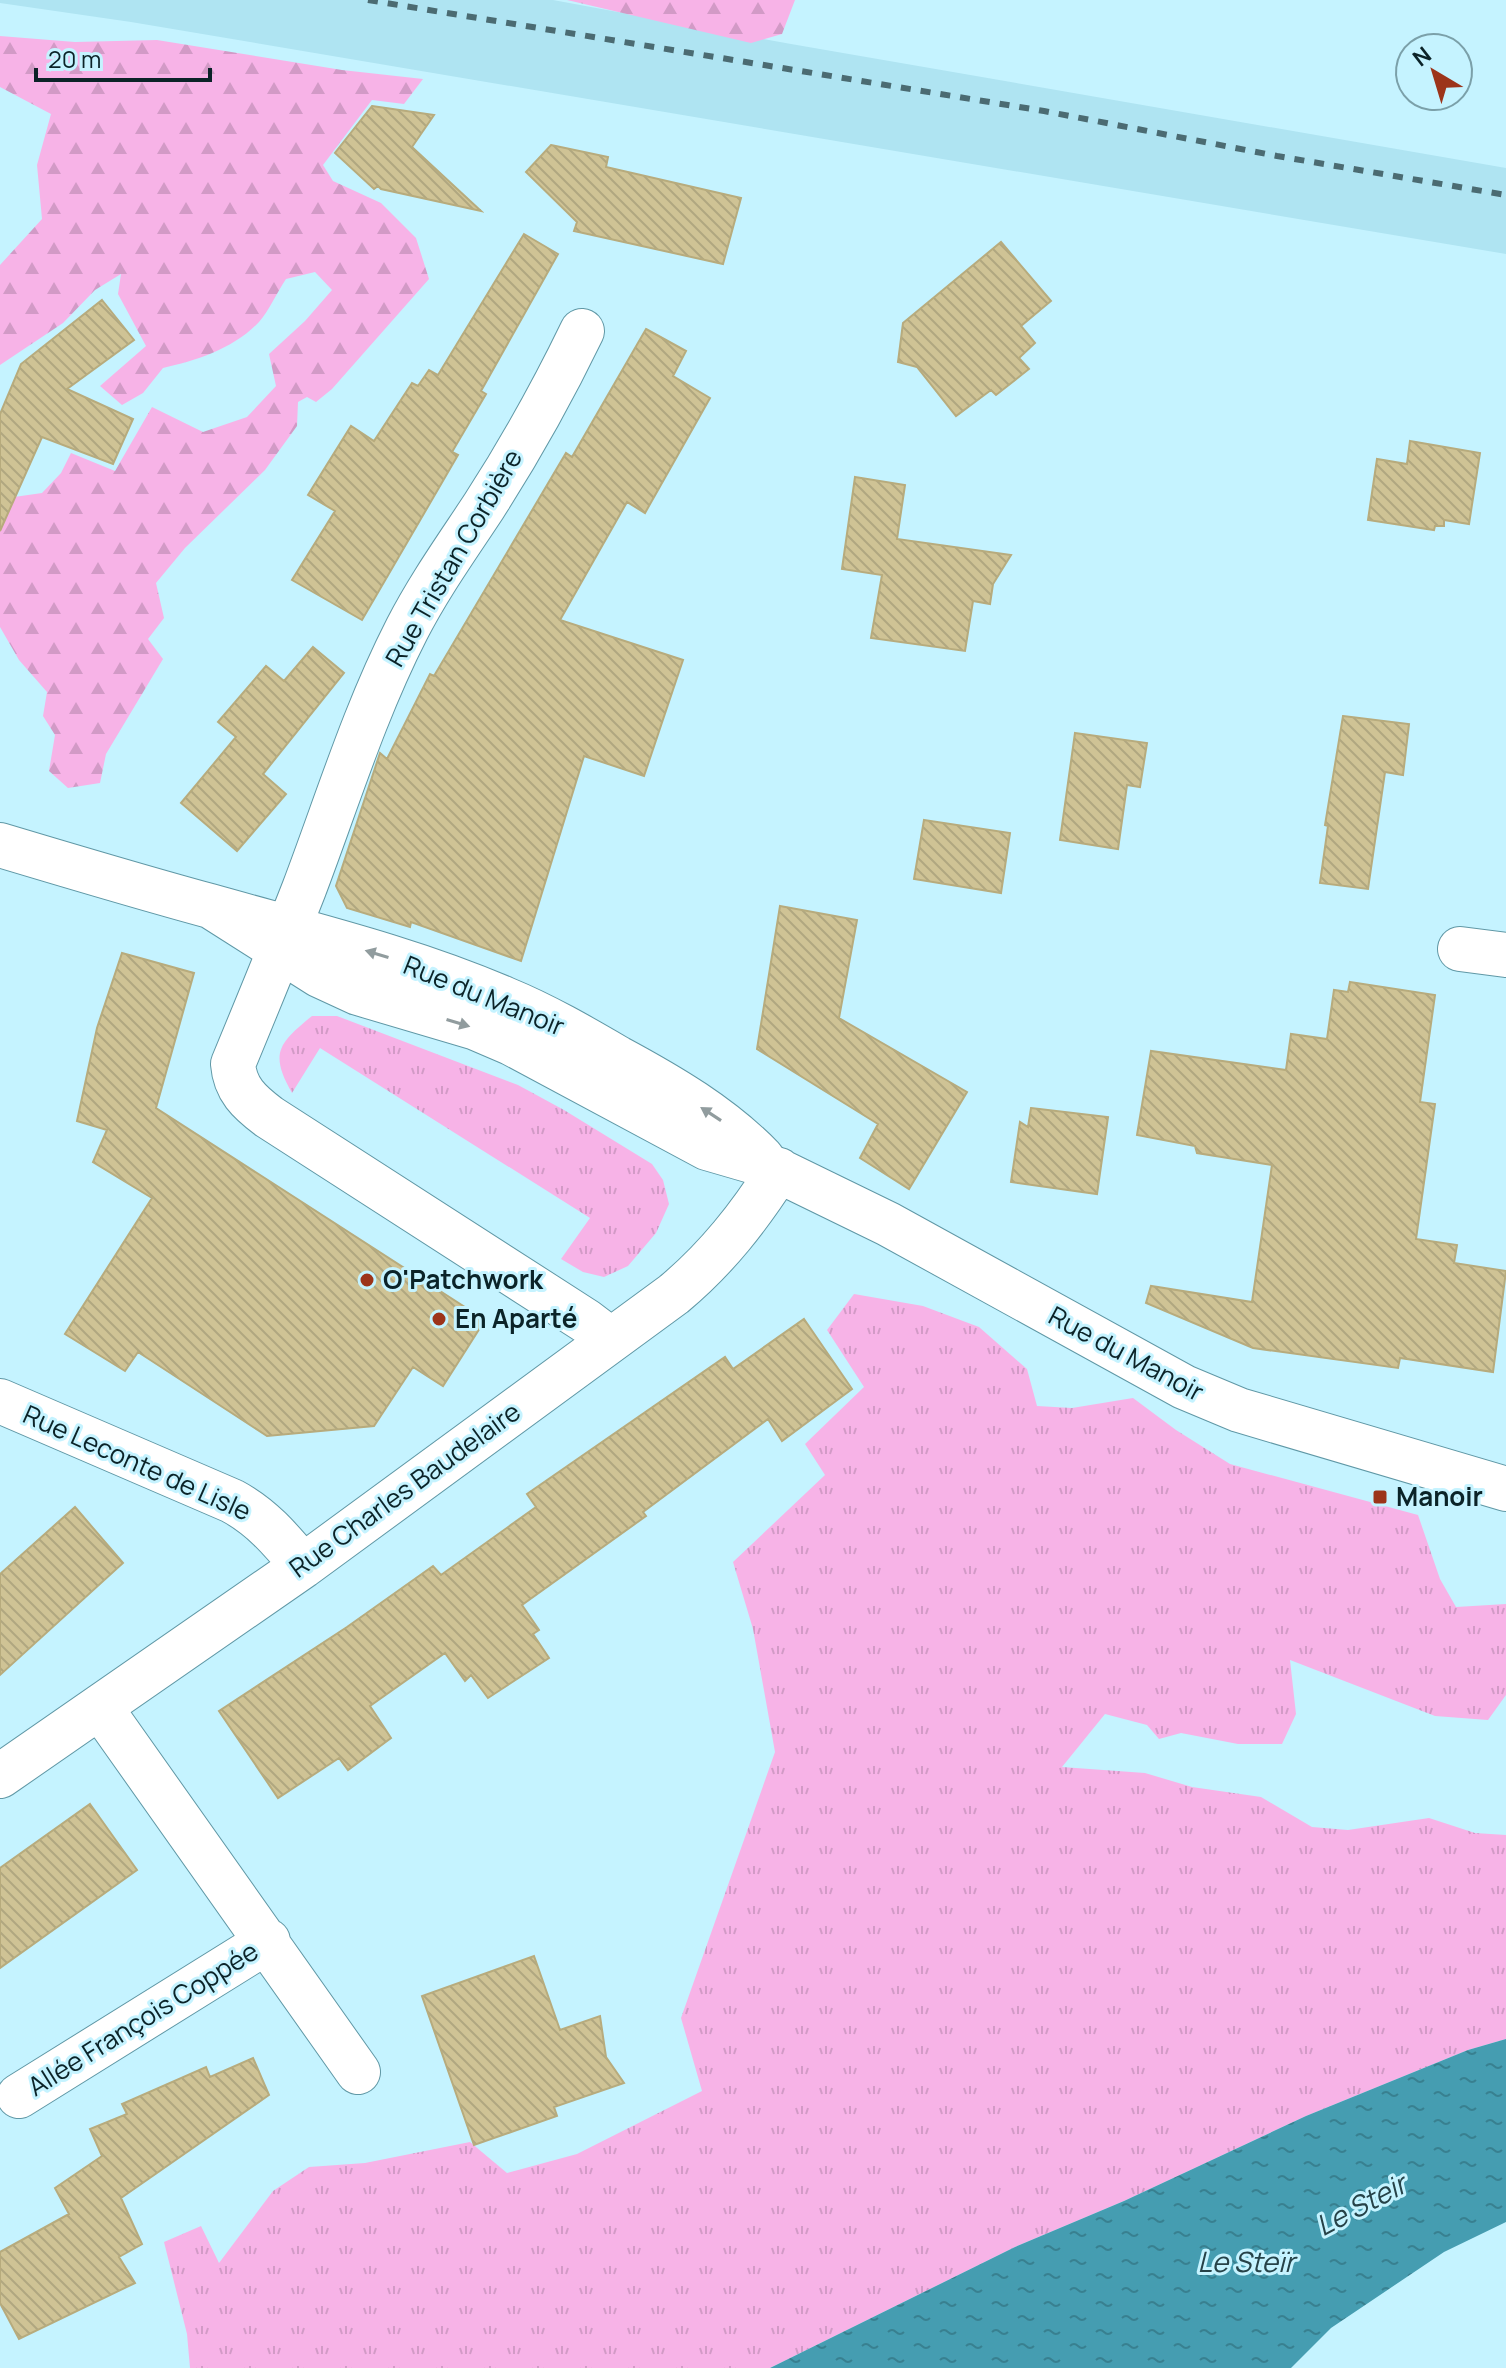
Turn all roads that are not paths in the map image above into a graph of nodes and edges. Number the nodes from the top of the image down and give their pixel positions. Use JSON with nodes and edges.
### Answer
{"nodes":[{"id":1,"x":582,"y":331,"type":"dead end"},
{"id":2,"x":0,"y":845,"type":"edge"},
{"id":3,"x":284,"y":938,"type":"junction"},
{"id":4,"x":1460,"y":949,"type":"dead end"},
{"id":5,"x":1506,"y":955,"type":"edge"},
{"id":6,"x":774,"y":1168,"type":"junction"},
{"id":7,"x":611,"y":1340,"type":"junction"},
{"id":8,"x":0,"y":1401,"type":"edge"},
{"id":9,"x":1506,"y":1489,"type":"edge"},
{"id":10,"x":303,"y":1566,"type":"junction"},
{"id":11,"x":100,"y":1707,"type":"junction"},
{"id":12,"x":0,"y":1776,"type":"edge"},
{"id":13,"x":268,"y":1941,"type":"junction"},
{"id":14,"x":358,"y":2072,"type":"dead end"},
{"id":15,"x":19,"y":2096,"type":"dead end"}],
"edges":[{"from":1,"to":3,"type":"street","name":"Rue Tristan Corbière"},
{"from":2,"to":3,"type":"street","name":"Rue du Manoir"},
{"from":3,"to":6,"type":"street","name":"Rue du Manoir"},
{"from":3,"to":7,"type":"street","name":"Rue Tristan Corbière"},
{"from":4,"to":5,"type":"street"},
{"from":6,"to":7,"type":"street","name":"Rue Charles Baudelaire"},
{"from":6,"to":9,"type":"street","name":"Rue du Manoir"},
{"from":7,"to":10,"type":"street","name":"Rue Charles Baudelaire"},
{"from":8,"to":10,"type":"street","name":"Rue Leconte de Lisle"},
{"from":10,"to":11,"type":"street","name":"Rue Charles Baudelaire"},
{"from":11,"to":12,"type":"street","name":"Rue Charles Baudelaire"},
{"from":11,"to":13,"type":"street","name":"Allée François Coppée"},
{"from":13,"to":14,"type":"street","name":"Allée François Coppée"},
{"from":13,"to":15,"type":"street","name":"Allée François Coppée"}]}
